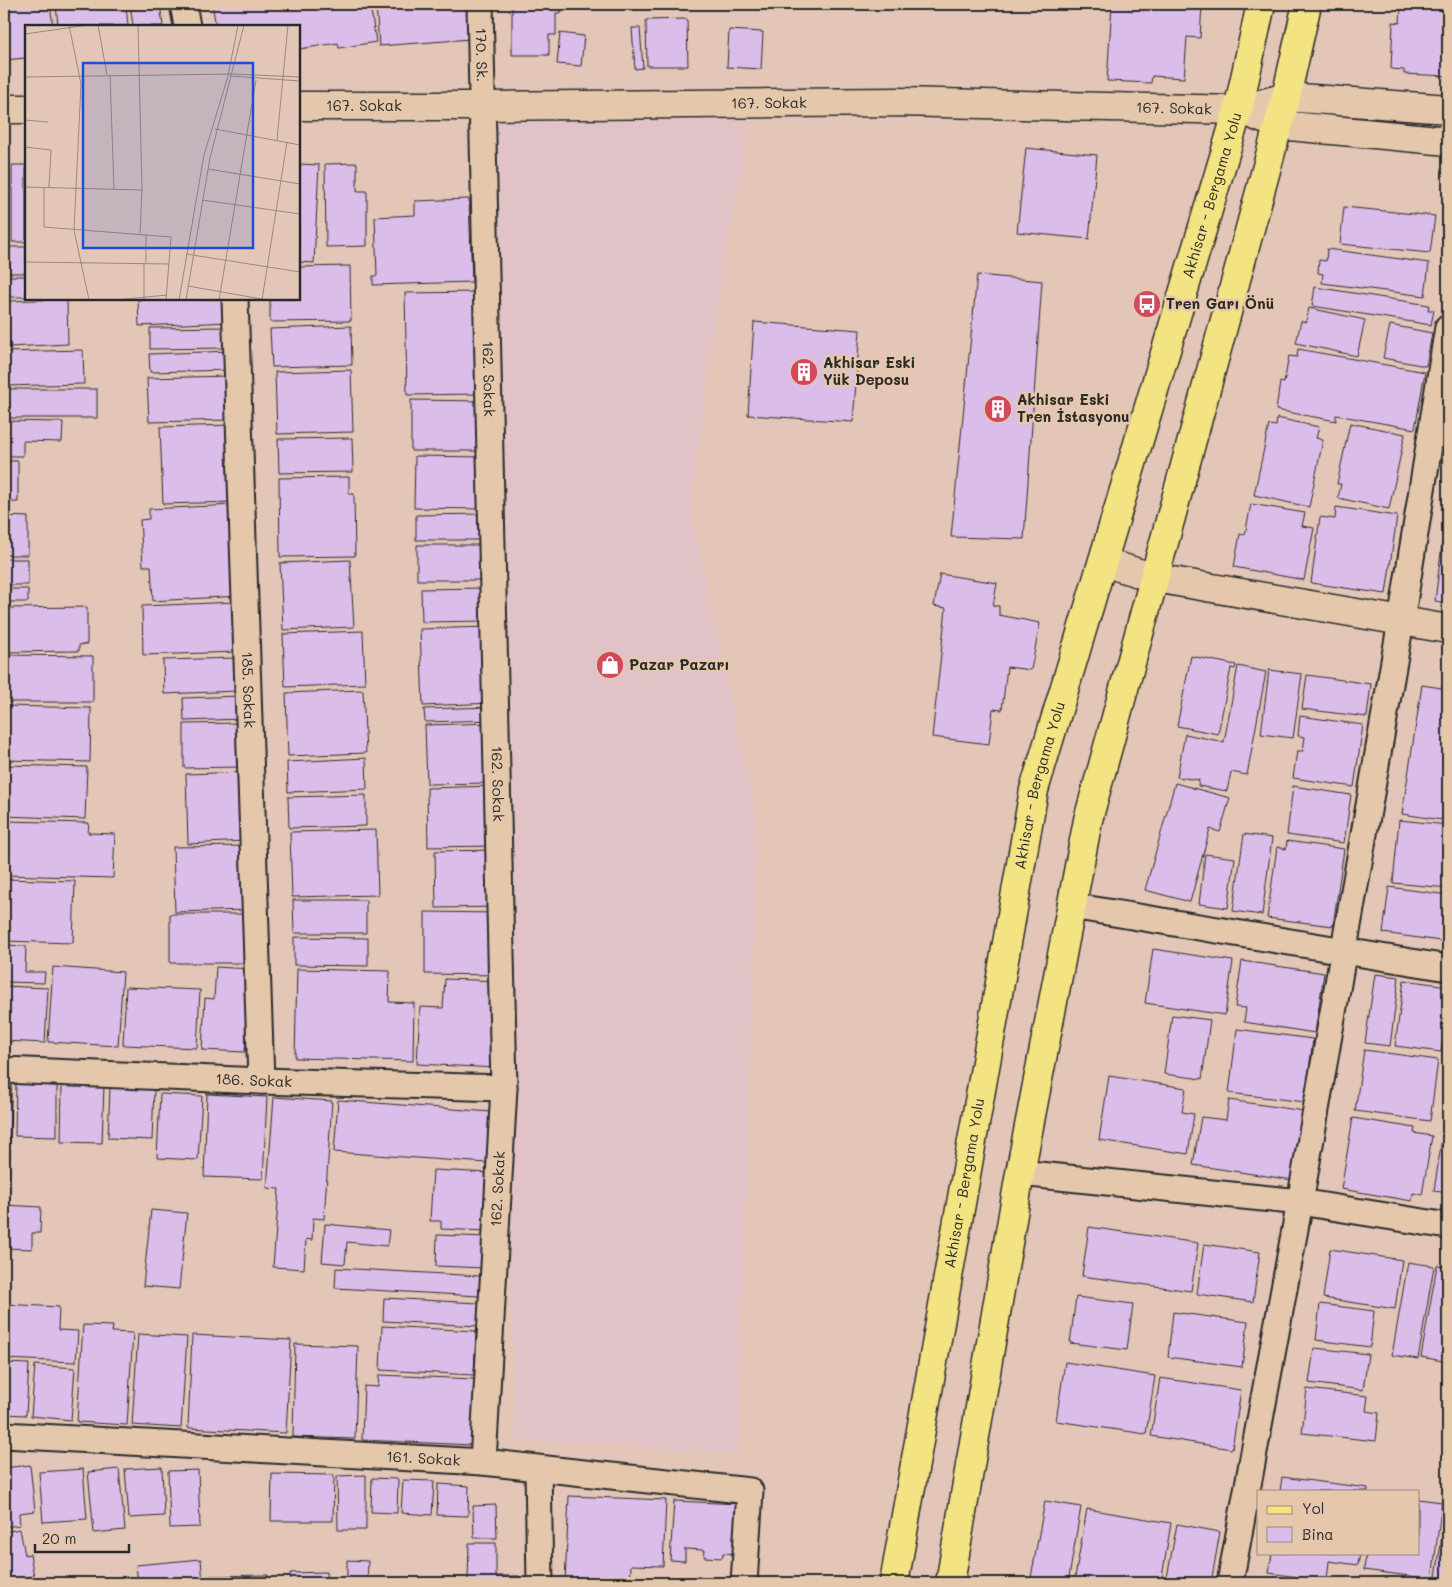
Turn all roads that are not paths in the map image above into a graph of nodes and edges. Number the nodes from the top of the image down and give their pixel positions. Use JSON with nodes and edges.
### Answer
{"nodes":[{"id":1,"x":184,"y":4,"type":"edge"},
{"id":2,"x":480,"y":4,"type":"edge"},
{"id":3,"x":1261,"y":4,"type":"edge"},
{"id":4,"x":1307,"y":4,"type":"edge"},
{"id":5,"x":187,"y":25,"type":"edge"},
{"id":6,"x":1286,"y":97,"type":"junction"},
{"id":7,"x":300,"y":106,"type":"edge"},
{"id":8,"x":483,"y":106,"type":"junction"},
{"id":9,"x":4,"y":109,"type":"edge"},
{"id":10,"x":25,"y":109,"type":"edge"},
{"id":11,"x":1448,"y":109,"type":"edge"},
{"id":12,"x":1238,"y":110,"type":"junction"},
{"id":13,"x":1279,"y":124,"type":"junction"},
{"id":14,"x":1448,"y":142,"type":"edge"},
{"id":15,"x":235,"y":300,"type":"edge"},
{"id":16,"x":1448,"y":327,"type":"edge"},
{"id":17,"x":1102,"y":562,"type":"junction"},
{"id":18,"x":1155,"y":578,"type":"junction"},
{"id":19,"x":1401,"y":621,"type":"junction"},
{"id":20,"x":1448,"y":629,"type":"edge"},
{"id":21,"x":1072,"y":906,"type":"junction"},
{"id":22,"x":1344,"y":951,"type":"junction"},
{"id":23,"x":1448,"y":968,"type":"edge"},
{"id":24,"x":4,"y":1070,"type":"edge"},
{"id":25,"x":261,"y":1082,"type":"junction"},
{"id":26,"x":504,"y":1088,"type":"junction"},
{"id":27,"x":1020,"y":1172,"type":"junction"},
{"id":28,"x":1300,"y":1202,"type":"junction"},
{"id":29,"x":1448,"y":1226,"type":"edge"},
{"id":30,"x":4,"y":1435,"type":"edge"},
{"id":31,"x":483,"y":1462,"type":"junction"},
{"id":32,"x":538,"y":1469,"type":"junction"},
{"id":33,"x":540,"y":1583,"type":"edge"},
{"id":34,"x":744,"y":1583,"type":"edge"},
{"id":35,"x":894,"y":1583,"type":"edge"},
{"id":36,"x":950,"y":1583,"type":"edge"},
{"id":37,"x":1230,"y":1583,"type":"edge"}],
"edges":[{"from":1,"to":5,"type":"street"},
{"from":2,"to":8,"type":"street","name":"170. Sk."},
{"from":3,"to":12,"type":"main road","name":"Akhisar - Bergama Yolu"},
{"from":4,"to":6,"type":"main road"},
{"from":6,"to":11,"type":"street"},
{"from":6,"to":12,"type":"street"},
{"from":6,"to":13,"type":"main road"},
{"from":7,"to":8,"type":"street","name":"167. Sokak"},
{"from":8,"to":12,"type":"street","name":"167. Sokak"},
{"from":8,"to":26,"type":"street","name":"162. Sokak"},
{"from":9,"to":10,"type":"street"},
{"from":12,"to":13,"type":"street"},
{"from":12,"to":17,"type":"main road","name":"Akhisar - Bergama Yolu"},
{"from":13,"to":14,"type":"street"},
{"from":13,"to":18,"type":"main road"},
{"from":15,"to":25,"type":"street","name":"185. Sokak"},
{"from":16,"to":19,"type":"street"},
{"from":17,"to":18,"type":"street"},
{"from":17,"to":35,"type":"main road","name":"Akhisar - Bergama Yolu"},
{"from":18,"to":19,"type":"street"},
{"from":18,"to":21,"type":"main road"},
{"from":19,"to":20,"type":"street"},
{"from":19,"to":22,"type":"street"},
{"from":21,"to":22,"type":"street"},
{"from":21,"to":27,"type":"main road"},
{"from":22,"to":23,"type":"street"},
{"from":22,"to":28,"type":"street"},
{"from":24,"to":25,"type":"street","name":"186. Sokak"},
{"from":25,"to":26,"type":"street","name":"186. Sokak"},
{"from":26,"to":31,"type":"street","name":"162. Sokak"},
{"from":27,"to":28,"type":"street"},
{"from":27,"to":36,"type":"main road"},
{"from":28,"to":29,"type":"street"},
{"from":28,"to":37,"type":"street"},
{"from":30,"to":31,"type":"street","name":"161. Sokak"},
{"from":31,"to":32,"type":"street","name":"161. Sokak"},
{"from":32,"to":33,"type":"street"},
{"from":32,"to":34,"type":"street","name":"161. Sokak"}]}
